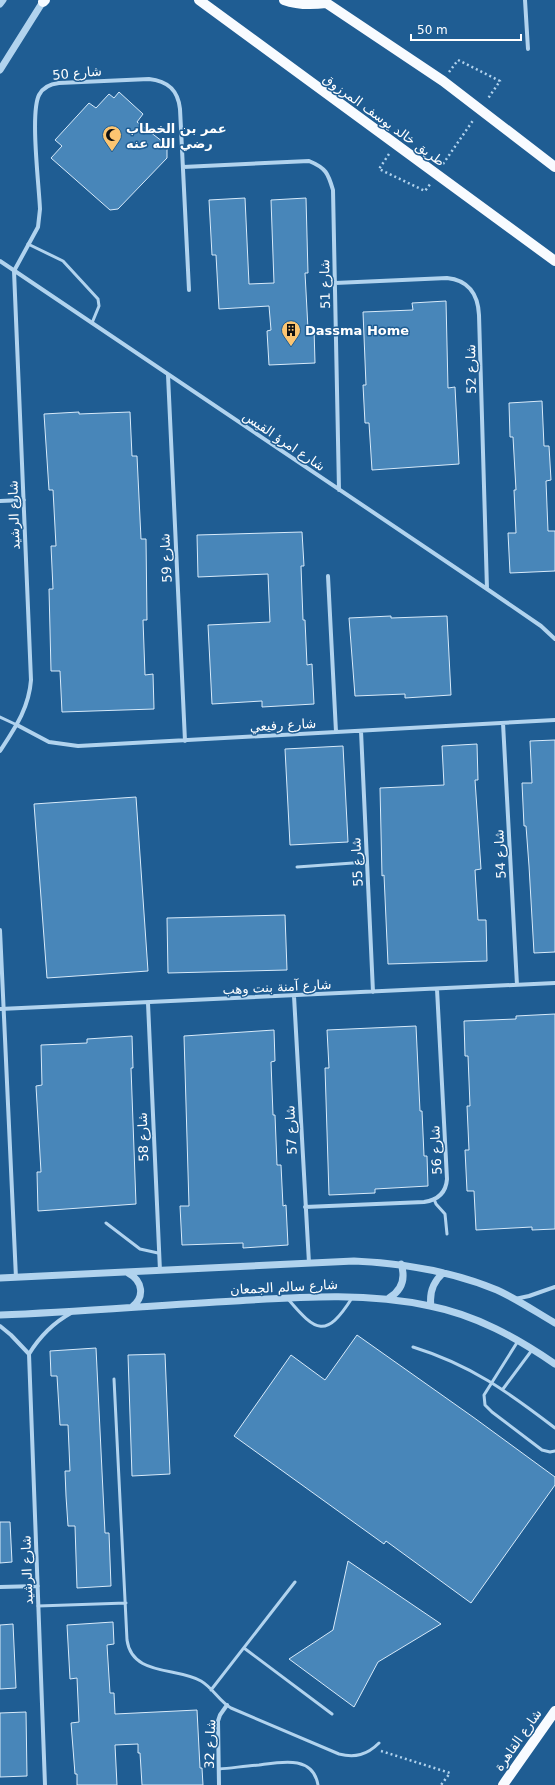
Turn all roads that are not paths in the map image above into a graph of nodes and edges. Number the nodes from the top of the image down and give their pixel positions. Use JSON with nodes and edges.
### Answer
{"nodes":[{"id":1,"x":3,"y":0,"type":"edge"},
{"id":2,"x":44,"y":0,"type":"edge"},
{"id":3,"x":199,"y":0,"type":"edge"},
{"id":4,"x":284,"y":0,"type":"edge"},
{"id":5,"x":525,"y":0,"type":"edge"},
{"id":6,"x":324,"y":1,"type":"edge"},
{"id":7,"x":0,"y":4,"type":"edge"},
{"id":8,"x":528,"y":49,"type":"dead end"},
{"id":9,"x":0,"y":70,"type":"edge"},
{"id":10,"x":183,"y":167,"type":"junction"},
{"id":11,"x":555,"y":167,"type":"edge"},
{"id":12,"x":28,"y":244,"type":"junction"},
{"id":13,"x":0,"y":261,"type":"edge"},
{"id":14,"x":555,"y":261,"type":"edge"},
{"id":15,"x":14,"y":271,"type":"junction"},
{"id":16,"x":335,"y":284,"type":"junction"},
{"id":17,"x":189,"y":290,"type":"dead end"},
{"id":18,"x":92,"y":323,"type":"junction"},
{"id":19,"x":168,"y":375,"type":"junction"},
{"id":20,"x":339,"y":490,"type":"junction"},
{"id":21,"x":24,"y":500,"type":"junction"},
{"id":22,"x":0,"y":501,"type":"edge"},
{"id":23,"x":328,"y":576,"type":"dead end"},
{"id":24,"x":487,"y":589,"type":"junction"},
{"id":25,"x":555,"y":639,"type":"edge"},
{"id":26,"x":0,"y":717,"type":"edge"},
{"id":27,"x":555,"y":720,"type":"edge"},
{"id":28,"x":503,"y":723,"type":"junction"},
{"id":29,"x":17,"y":725,"type":"junction"},
{"id":30,"x":361,"y":731,"type":"junction"},
{"id":31,"x":336,"y":732,"type":"junction"},
{"id":32,"x":185,"y":740,"type":"junction"},
{"id":33,"x":0,"y":751,"type":"edge"},
{"id":34,"x":367,"y":862,"type":"junction"},
{"id":35,"x":298,"y":867,"type":"dead end"},
{"id":36,"x":0,"y":930,"type":"edge"},
{"id":37,"x":555,"y":983,"type":"edge"},
{"id":38,"x":517,"y":985,"type":"junction"},
{"id":39,"x":437,"y":989,"type":"junction"},
{"id":40,"x":373,"y":992,"type":"junction"},
{"id":41,"x":294,"y":996,"type":"junction"},
{"id":42,"x":148,"y":1003,"type":"junction"},
{"id":43,"x":2,"y":1009,"type":"edge"},
{"id":44,"x":434,"y":1199,"type":"junction"},
{"id":45,"x":305,"y":1207,"type":"junction"},
{"id":46,"x":106,"y":1223,"type":"dead end"},
{"id":47,"x":447,"y":1234,"type":"dead end"},
{"id":48,"x":158,"y":1253,"type":"junction"},
{"id":49,"x":309,"y":1263,"type":"junction"},
{"id":50,"x":400,"y":1264,"type":"junction"},
{"id":51,"x":160,"y":1271,"type":"junction"},
{"id":52,"x":128,"y":1273,"type":"junction"},
{"id":53,"x":443,"y":1273,"type":"junction"},
{"id":54,"x":0,"y":1278,"type":"edge"},
{"id":55,"x":16,"y":1278,"type":"junction"},
{"id":56,"x":555,"y":1287,"type":"edge"},
{"id":57,"x":354,"y":1296,"type":"junction"},
{"id":58,"x":287,"y":1298,"type":"junction"},
{"id":59,"x":389,"y":1298,"type":"junction"},
{"id":60,"x":514,"y":1299,"type":"junction"},
{"id":61,"x":431,"y":1306,"type":"junction"},
{"id":62,"x":132,"y":1307,"type":"junction"},
{"id":63,"x":72,"y":1312,"type":"junction"},
{"id":64,"x":0,"y":1314,"type":"edge"},
{"id":65,"x":555,"y":1323,"type":"edge"},
{"id":66,"x":0,"y":1326,"type":"edge"},
{"id":67,"x":519,"y":1341,"type":"junction"},
{"id":68,"x":413,"y":1347,"type":"dead end"},
{"id":69,"x":533,"y":1349,"type":"junction"},
{"id":70,"x":28,"y":1354,"type":"junction"},
{"id":71,"x":555,"y":1364,"type":"edge"},
{"id":72,"x":114,"y":1379,"type":"dead end"},
{"id":73,"x":492,"y":1382,"type":"junction"},
{"id":74,"x":503,"y":1389,"type":"junction"},
{"id":75,"x":555,"y":1428,"type":"edge"},
{"id":76,"x":555,"y":1451,"type":"edge"},
{"id":77,"x":294,"y":1582,"type":"dead end"},
{"id":78,"x":38,"y":1586,"type":"junction"},
{"id":79,"x":0,"y":1587,"type":"edge"},
{"id":80,"x":126,"y":1603,"type":"junction"},
{"id":81,"x":38,"y":1606,"type":"junction"},
{"id":82,"x":244,"y":1648,"type":"junction"},
{"id":83,"x":211,"y":1690,"type":"junction"},
{"id":84,"x":227,"y":1706,"type":"junction"},
{"id":85,"x":555,"y":1711,"type":"edge"},
{"id":86,"x":332,"y":1714,"type":"dead end"},
{"id":87,"x":379,"y":1743,"type":"dead end"},
{"id":88,"x":219,"y":1769,"type":"junction"},
{"id":89,"x":45,"y":1785,"type":"edge"},
{"id":90,"x":219,"y":1785,"type":"edge"},
{"id":91,"x":318,"y":1785,"type":"edge"},
{"id":92,"x":503,"y":1785,"type":"edge"}],
"edges":[{"from":1,"to":7,"type":"street"},
{"from":2,"to":9,"type":"street"},
{"from":3,"to":14,"type":"main road","name":"طريق خالد يوسف المرزوق"},
{"from":4,"to":6,"type":"main road"},
{"from":5,"to":8,"type":"street"},
{"from":6,"to":11,"type":"main road"},
{"from":10,"to":12,"type":"street","name":"شارع 50"},
{"from":10,"to":16,"type":"street","name":"شارع 51"},
{"from":10,"to":17,"type":"street","name":"شارع 50"},
{"from":12,"to":15,"type":"street","name":"شارع 50"},
{"from":12,"to":18,"type":"lane"},
{"from":13,"to":15,"type":"street","name":"شارع امرؤ القيس"},
{"from":15,"to":18,"type":"street","name":"شارع امرؤ القيس"},
{"from":15,"to":21,"type":"street","name":"شارع الرشيد"},
{"from":16,"to":20,"type":"street","name":"شارع 51"},
{"from":16,"to":24,"type":"street","name":"شارع 52"},
{"from":18,"to":19,"type":"street","name":"شارع امرؤ القيس"},
{"from":19,"to":20,"type":"street","name":"شارع امرؤ القيس"},
{"from":19,"to":32,"type":"street","name":"شارع 59"},
{"from":20,"to":24,"type":"street","name":"شارع امرؤ القيس"},
{"from":21,"to":22,"type":"street"},
{"from":21,"to":29,"type":"street","name":"شارع الرشيد"},
{"from":23,"to":31,"type":"street"},
{"from":24,"to":25,"type":"street","name":"شارع امرؤ القيس"},
{"from":26,"to":29,"type":"lane"},
{"from":27,"to":28,"type":"street","name":"شارع رفيعي"},
{"from":28,"to":30,"type":"street","name":"شارع رفيعي"},
{"from":28,"to":38,"type":"street","name":"شارع 54"},
{"from":29,"to":32,"type":"street","name":"شارع رفيعي"},
{"from":29,"to":33,"type":"street","name":"شارع الرشيد"},
{"from":30,"to":31,"type":"street","name":"شارع رفيعي"},
{"from":30,"to":34,"type":"street","name":"شارع 55"},
{"from":31,"to":32,"type":"street","name":"شارع رفيعي"},
{"from":34,"to":35,"type":"lane"},
{"from":34,"to":40,"type":"street","name":"شارع 55"},
{"from":36,"to":43,"type":"street"},
{"from":37,"to":38,"type":"street","name":"شارع آمنة بنت وهب"},
{"from":38,"to":39,"type":"street","name":"شارع آمنة بنت وهب"},
{"from":39,"to":40,"type":"street","name":"شارع آمنة بنت وهب"},
{"from":39,"to":44,"type":"street","name":"شارع 56"},
{"from":40,"to":41,"type":"street","name":"شارع آمنة بنت وهب"},
{"from":41,"to":42,"type":"street","name":"شارع آمنة بنت وهب"},
{"from":41,"to":45,"type":"street","name":"شارع 57"},
{"from":42,"to":43,"type":"street","name":"شارع آمنة بنت وهب"},
{"from":42,"to":48,"type":"street","name":"شارع 58"},
{"from":43,"to":55,"type":"street"},
{"from":44,"to":45,"type":"street"},
{"from":44,"to":47,"type":"lane"},
{"from":45,"to":49,"type":"street","name":"شارع 57"},
{"from":46,"to":48,"type":"lane"},
{"from":48,"to":51,"type":"street","name":"شارع 58"},
{"from":49,"to":50,"type":"street","name":"شارع سالم الجمعان"},
{"from":49,"to":51,"type":"street","name":"شارع سالم الجمعان"},
{"from":50,"to":53,"type":"street","name":"شارع سالم الجمعان"},
{"from":50,"to":59,"type":"street"},
{"from":51,"to":52,"type":"street","name":"شارع سالم الجمعان"},
{"from":52,"to":55,"type":"street","name":"شارع سالم الجمعان"},
{"from":52,"to":62,"type":"street"},
{"from":53,"to":60,"type":"street","name":"شارع سالم الجمعان"},
{"from":53,"to":61,"type":"street"},
{"from":54,"to":55,"type":"street","name":"شارع سالم الجمعان"},
{"from":56,"to":60,"type":"street"},
{"from":57,"to":58,"type":"street","name":"شارع سالم الجمعان"},
{"from":57,"to":58,"type":"lane"},
{"from":57,"to":59,"type":"street","name":"شارع سالم الجمعان"},
{"from":58,"to":62,"type":"street","name":"شارع سالم الجمعان"},
{"from":59,"to":61,"type":"street","name":"شارع سالم الجمعان"},
{"from":60,"to":65,"type":"street","name":"شارع سالم الجمعان"},
{"from":61,"to":67,"type":"street","name":"شارع سالم الجمعان"},
{"from":62,"to":63,"type":"street","name":"شارع سالم الجمعان"},
{"from":63,"to":64,"type":"street","name":"شارع سالم الجمعان"},
{"from":63,"to":70,"type":"street"},
{"from":66,"to":70,"type":"street"},
{"from":67,"to":69,"type":"street","name":"شارع سالم الجمعان"},
{"from":67,"to":73,"type":"lane"},
{"from":68,"to":73,"type":"lane"},
{"from":69,"to":71,"type":"street","name":"شارع سالم الجمعان"},
{"from":69,"to":74,"type":"lane"},
{"from":70,"to":78,"type":"street","name":"شارع الرشيد"},
{"from":72,"to":80,"type":"lane"},
{"from":73,"to":74,"type":"lane"},
{"from":73,"to":76,"type":"lane"},
{"from":74,"to":75,"type":"lane"},
{"from":77,"to":82,"type":"lane"},
{"from":78,"to":79,"type":"street"},
{"from":78,"to":81,"type":"street","name":"شارع الرشيد"},
{"from":80,"to":81,"type":"lane"},
{"from":80,"to":83,"type":"lane"},
{"from":81,"to":89,"type":"street","name":"شارع الرشيد"},
{"from":82,"to":83,"type":"lane"},
{"from":82,"to":86,"type":"lane"},
{"from":83,"to":84,"type":"lane"},
{"from":84,"to":87,"type":"lane"},
{"from":84,"to":88,"type":"street","name":"شارع 32"},
{"from":85,"to":92,"type":"main road","name":"شارع القاهرة"},
{"from":88,"to":90,"type":"street","name":"شارع 32"},
{"from":88,"to":91,"type":"lane"}]}
